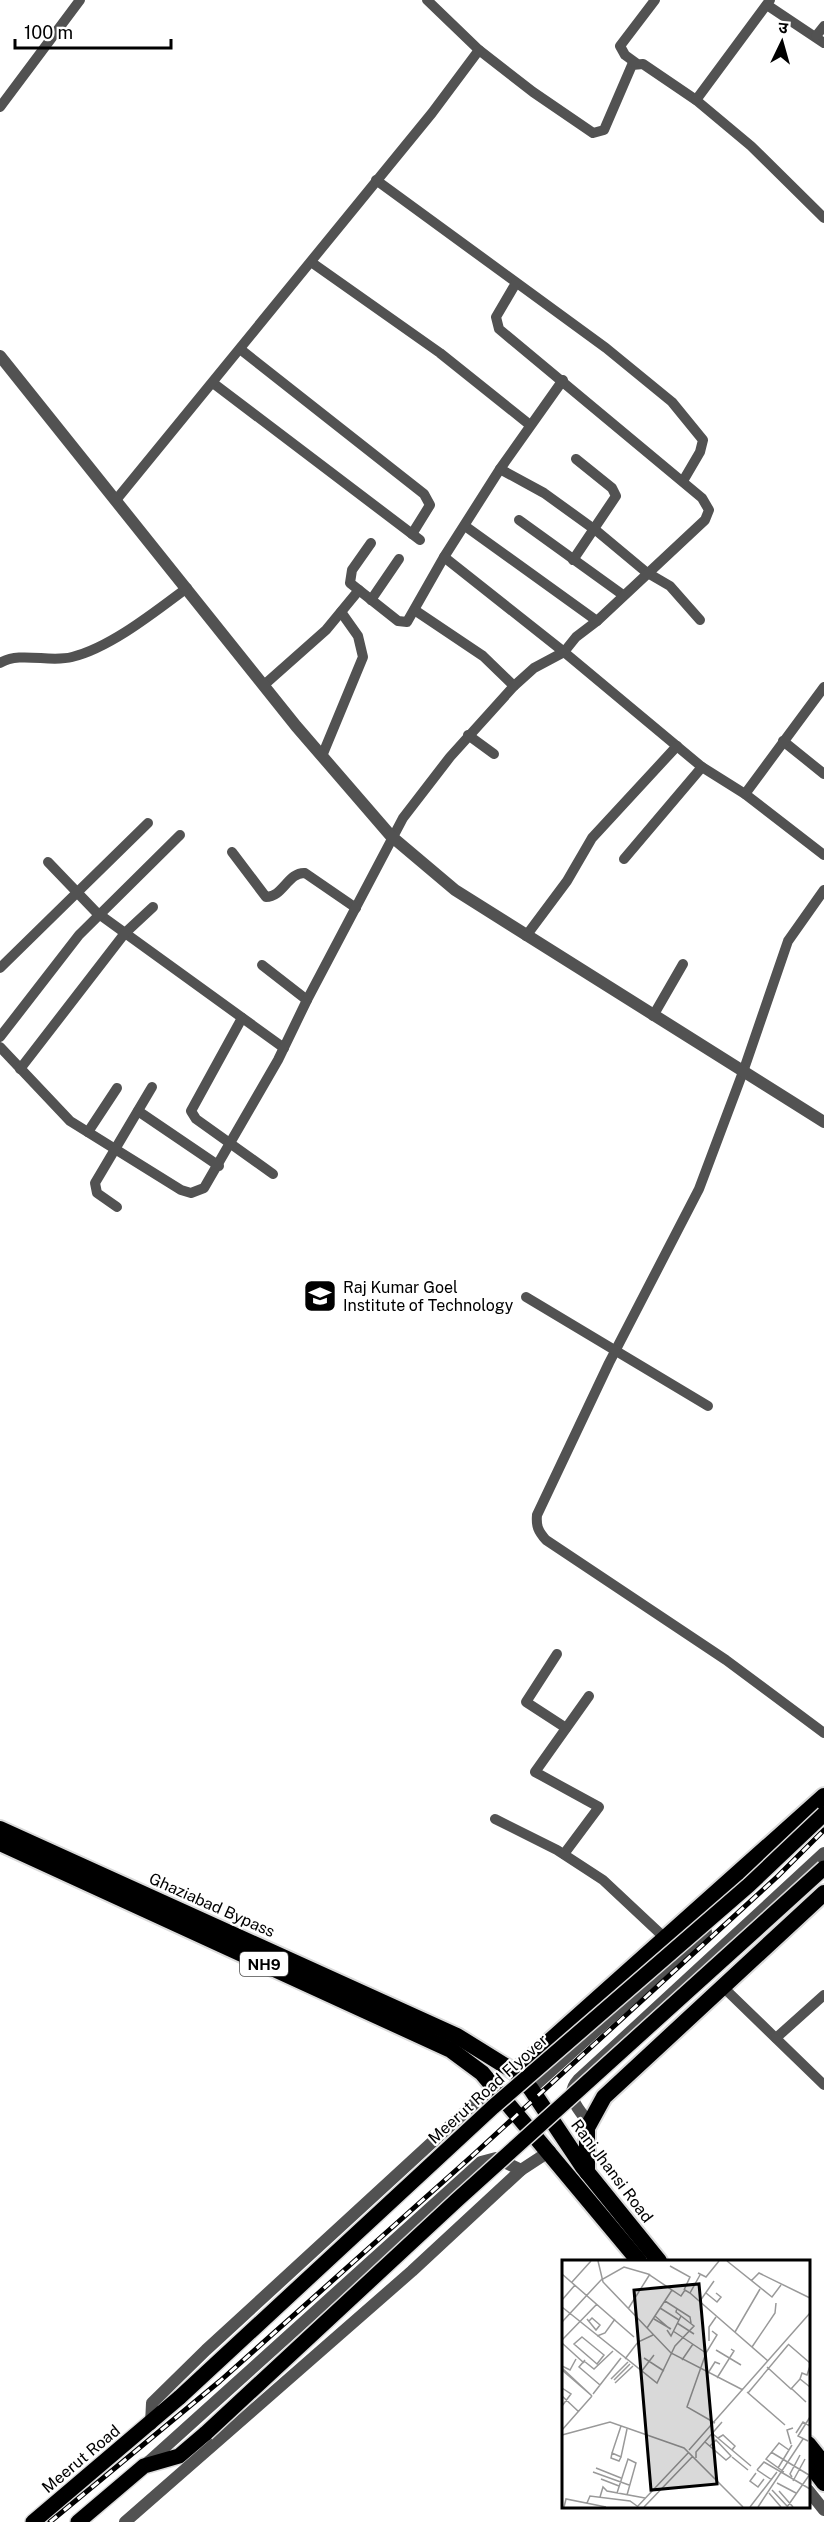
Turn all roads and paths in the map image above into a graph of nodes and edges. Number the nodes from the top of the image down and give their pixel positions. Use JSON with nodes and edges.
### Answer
{"nodes":[{"id":1,"x":80,"y":0,"type":"edge"},
{"id":2,"x":427,"y":0,"type":"edge"},
{"id":3,"x":655,"y":0,"type":"edge"},
{"id":4,"x":768,"y":2,"type":"edge"},
{"id":5,"x":824,"y":26,"type":"edge"},
{"id":6,"x":820,"y":39,"type":"edge"},
{"id":7,"x":479,"y":50,"type":"junction"},
{"id":8,"x":636,"y":63,"type":"junction"},
{"id":9,"x":696,"y":100,"type":"junction"},
{"id":10,"x":0,"y":107,"type":"edge"},
{"id":11,"x":376,"y":180,"type":"junction"},
{"id":12,"x":820,"y":204,"type":"edge"},
{"id":13,"x":824,"y":218,"type":"edge"},
{"id":14,"x":311,"y":262,"type":"junction"},
{"id":15,"x":516,"y":283,"type":"junction"},
{"id":16,"x":240,"y":349,"type":"junction"},
{"id":17,"x":0,"y":356,"type":"edge"},
{"id":18,"x":563,"y":380,"type":"junction"},
{"id":19,"x":213,"y":383,"type":"junction"},
{"id":20,"x":530,"y":426,"type":"junction"},
{"id":21,"x":576,"y":459,"type":"dead end"},
{"id":22,"x":500,"y":469,"type":"junction"},
{"id":23,"x":682,"y":481,"type":"junction"},
{"id":24,"x":116,"y":500,"type":"junction"},
{"id":25,"x":519,"y":520,"type":"dead end"},
{"id":26,"x":465,"y":525,"type":"junction"},
{"id":27,"x":594,"y":529,"type":"junction"},
{"id":28,"x":371,"y":543,"type":"dead end"},
{"id":29,"x":444,"y":557,"type":"junction"},
{"id":30,"x":399,"y":560,"type":"dead end"},
{"id":31,"x":573,"y":560,"type":"junction"},
{"id":32,"x":646,"y":572,"type":"junction"},
{"id":33,"x":187,"y":588,"type":"junction"},
{"id":34,"x":359,"y":590,"type":"junction"},
{"id":35,"x":623,"y":595,"type":"junction"},
{"id":36,"x":371,"y":600,"type":"junction"},
{"id":37,"x":416,"y":611,"type":"junction"},
{"id":38,"x":341,"y":612,"type":"junction"},
{"id":39,"x":700,"y":620,"type":"dead end"},
{"id":40,"x":597,"y":621,"type":"junction"},
{"id":41,"x":564,"y":652,"type":"junction"},
{"id":42,"x":0,"y":663,"type":"edge"},
{"id":43,"x":264,"y":685,"type":"junction"},
{"id":44,"x":514,"y":687,"type":"junction"},
{"id":45,"x":824,"y":687,"type":"edge"},
{"id":46,"x":468,"y":735,"type":"junction"},
{"id":47,"x":783,"y":741,"type":"junction"},
{"id":48,"x":677,"y":746,"type":"junction"},
{"id":49,"x":494,"y":754,"type":"dead end"},
{"id":50,"x":322,"y":756,"type":"junction"},
{"id":51,"x":702,"y":767,"type":"junction"},
{"id":52,"x":824,"y":774,"type":"edge"},
{"id":53,"x":745,"y":794,"type":"junction"},
{"id":54,"x":148,"y":823,"type":"dead end"},
{"id":55,"x":180,"y":835,"type":"dead end"},
{"id":56,"x":391,"y":837,"type":"junction"},
{"id":57,"x":232,"y":852,"type":"dead end"},
{"id":58,"x":824,"y":855,"type":"edge"},
{"id":59,"x":624,"y":860,"type":"dead end"},
{"id":60,"x":48,"y":862,"type":"dead end"},
{"id":61,"x":824,"y":890,"type":"edge"},
{"id":62,"x":76,"y":892,"type":"junction"},
{"id":63,"x":153,"y":907,"type":"dead end"},
{"id":64,"x":356,"y":908,"type":"junction"},
{"id":65,"x":99,"y":914,"type":"junction"},
{"id":66,"x":126,"y":933,"type":"junction"},
{"id":67,"x":526,"y":936,"type":"junction"},
{"id":68,"x":683,"y":964,"type":"dead end"},
{"id":69,"x":262,"y":965,"type":"dead end"},
{"id":70,"x":0,"y":968,"type":"edge"},
{"id":71,"x":307,"y":1000,"type":"junction"},
{"id":72,"x":653,"y":1016,"type":"junction"},
{"id":73,"x":242,"y":1018,"type":"junction"},
{"id":74,"x":0,"y":1037,"type":"edge"},
{"id":75,"x":0,"y":1047,"type":"edge"},
{"id":76,"x":284,"y":1048,"type":"junction"},
{"id":77,"x":20,"y":1069,"type":"junction"},
{"id":78,"x":743,"y":1072,"type":"junction"},
{"id":79,"x":152,"y":1087,"type":"dead end"},
{"id":80,"x":117,"y":1088,"type":"dead end"},
{"id":81,"x":138,"y":1111,"type":"junction"},
{"id":82,"x":824,"y":1122,"type":"edge"},
{"id":83,"x":88,"y":1132,"type":"junction"},
{"id":84,"x":230,"y":1144,"type":"junction"},
{"id":85,"x":114,"y":1148,"type":"junction"},
{"id":86,"x":219,"y":1166,"type":"junction"},
{"id":87,"x":273,"y":1174,"type":"dead end"},
{"id":88,"x":117,"y":1207,"type":"dead end"},
{"id":89,"x":526,"y":1297,"type":"dead end"},
{"id":90,"x":616,"y":1351,"type":"junction"},
{"id":91,"x":708,"y":1406,"type":"dead end"},
{"id":92,"x":557,"y":1654,"type":"dead end"},
{"id":93,"x":589,"y":1696,"type":"dead end"},
{"id":94,"x":566,"y":1728,"type":"junction"},
{"id":95,"x":824,"y":1733,"type":"edge"},
{"id":96,"x":824,"y":1796,"type":"edge"},
{"id":97,"x":824,"y":1814,"type":"edge"},
{"id":98,"x":495,"y":1820,"type":"dead end"},
{"id":99,"x":824,"y":1822,"type":"edge"},
{"id":100,"x":0,"y":1829,"type":"edge"},
{"id":101,"x":0,"y":1843,"type":"edge"},
{"id":102,"x":824,"y":1853,"type":"edge"},
{"id":103,"x":564,"y":1854,"type":"junction"},
{"id":104,"x":824,"y":1868,"type":"edge"},
{"id":105,"x":824,"y":1893,"type":"edge"},
{"id":106,"x":666,"y":1939,"type":"junction"},
{"id":107,"x":723,"y":1987,"type":"junction"},
{"id":108,"x":824,"y":1995,"type":"edge"},
{"id":109,"x":776,"y":2037,"type":"junction"},
{"id":110,"x":542,"y":2045,"type":"junction"},
{"id":111,"x":561,"y":2062,"type":"junction"},
{"id":112,"x":514,"y":2072,"type":"junction"},
{"id":113,"x":822,"y":2078,"type":"edge"},
{"id":114,"x":496,"y":2088,"type":"junction"},
{"id":115,"x":531,"y":2089,"type":"junction"},
{"id":116,"x":589,"y":2123,"type":"junction"},
{"id":117,"x":550,"y":2151,"type":"junction"},
{"id":118,"x":521,"y":2170,"type":"junction"},
{"id":119,"x":587,"y":2172,"type":"junction"},
{"id":120,"x":646,"y":2245,"type":"junction"},
{"id":121,"x":627,"y":2253,"type":"edge"},
{"id":122,"x":658,"y":2260,"type":"edge"},
{"id":123,"x":668,"y":2260,"type":"edge"},
{"id":124,"x":151,"y":2424,"type":"junction"},
{"id":125,"x":809,"y":2434,"type":"edge"},
{"id":126,"x":809,"y":2446,"type":"edge"},
{"id":127,"x":824,"y":2453,"type":"edge"},
{"id":128,"x":809,"y":2464,"type":"edge"},
{"id":129,"x":824,"y":2464,"type":"edge"},
{"id":130,"x":144,"y":2466,"type":"junction"},
{"id":131,"x":824,"y":2483,"type":"edge"},
{"id":132,"x":809,"y":2492,"type":"edge"},
{"id":133,"x":824,"y":2510,"type":"edge"},
{"id":134,"x":33,"y":2522,"type":"edge"},
{"id":135,"x":78,"y":2522,"type":"edge"},
{"id":136,"x":125,"y":2522,"type":"edge"}],
"edges":[{"from":1,"to":10,"type":"street"},
{"from":2,"to":7,"type":"street"},
{"from":3,"to":8,"type":"street"},
{"from":4,"to":6,"type":"street"},
{"from":4,"to":9,"type":"street"},
{"from":5,"to":6,"type":"street"},
{"from":7,"to":8,"type":"street"},
{"from":7,"to":11,"type":"street"},
{"from":8,"to":9,"type":"street"},
{"from":9,"to":12,"type":"street"},
{"from":11,"to":14,"type":"street"},
{"from":11,"to":15,"type":"street"},
{"from":12,"to":13,"type":"street"},
{"from":14,"to":16,"type":"street"},
{"from":14,"to":20,"type":"street"},
{"from":15,"to":18,"type":"street"},
{"from":15,"to":23,"type":"street"},
{"from":16,"to":19,"type":"street"},
{"from":16,"to":19,"type":"street"},
{"from":17,"to":24,"type":"street"},
{"from":18,"to":20,"type":"street"},
{"from":18,"to":23,"type":"street"},
{"from":19,"to":24,"type":"street"},
{"from":20,"to":22,"type":"street"},
{"from":21,"to":27,"type":"street"},
{"from":22,"to":26,"type":"street"},
{"from":22,"to":27,"type":"street"},
{"from":23,"to":32,"type":"street"},
{"from":24,"to":33,"type":"street"},
{"from":25,"to":31,"type":"street"},
{"from":26,"to":29,"type":"street"},
{"from":26,"to":40,"type":"street"},
{"from":27,"to":31,"type":"street"},
{"from":27,"to":32,"type":"street"},
{"from":28,"to":34,"type":"street"},
{"from":29,"to":37,"type":"street"},
{"from":29,"to":41,"type":"street"},
{"from":30,"to":36,"type":"street"},
{"from":31,"to":35,"type":"street"},
{"from":32,"to":35,"type":"street"},
{"from":32,"to":39,"type":"street"},
{"from":33,"to":42,"type":"street"},
{"from":33,"to":43,"type":"street"},
{"from":34,"to":36,"type":"street"},
{"from":34,"to":38,"type":"street"},
{"from":35,"to":40,"type":"street"},
{"from":36,"to":37,"type":"street"},
{"from":37,"to":44,"type":"street"},
{"from":38,"to":43,"type":"street"},
{"from":38,"to":50,"type":"street"},
{"from":40,"to":41,"type":"street"},
{"from":41,"to":44,"type":"street"},
{"from":41,"to":48,"type":"street"},
{"from":43,"to":50,"type":"street"},
{"from":44,"to":46,"type":"street"},
{"from":45,"to":47,"type":"street"},
{"from":46,"to":49,"type":"street"},
{"from":46,"to":56,"type":"street"},
{"from":47,"to":52,"type":"street"},
{"from":47,"to":53,"type":"street"},
{"from":48,"to":51,"type":"street"},
{"from":48,"to":67,"type":"street"},
{"from":50,"to":56,"type":"street"},
{"from":51,"to":53,"type":"street"},
{"from":51,"to":59,"type":"street"},
{"from":53,"to":58,"type":"street"},
{"from":54,"to":62,"type":"street"},
{"from":55,"to":65,"type":"street"},
{"from":56,"to":64,"type":"street"},
{"from":56,"to":67,"type":"street"},
{"from":57,"to":64,"type":"street"},
{"from":60,"to":62,"type":"street"},
{"from":61,"to":78,"type":"street"},
{"from":62,"to":65,"type":"street"},
{"from":62,"to":70,"type":"street"},
{"from":63,"to":66,"type":"street"},
{"from":64,"to":71,"type":"street"},
{"from":65,"to":66,"type":"street"},
{"from":65,"to":74,"type":"street"},
{"from":66,"to":73,"type":"street"},
{"from":66,"to":77,"type":"street"},
{"from":67,"to":72,"type":"street"},
{"from":68,"to":72,"type":"street"},
{"from":69,"to":71,"type":"street"},
{"from":71,"to":76,"type":"street"},
{"from":72,"to":78,"type":"street"},
{"from":73,"to":76,"type":"street"},
{"from":73,"to":84,"type":"street"},
{"from":75,"to":77,"type":"street"},
{"from":76,"to":84,"type":"street"},
{"from":77,"to":83,"type":"street"},
{"from":78,"to":82,"type":"street"},
{"from":78,"to":90,"type":"street"},
{"from":79,"to":81,"type":"street"},
{"from":80,"to":83,"type":"street"},
{"from":81,"to":85,"type":"street"},
{"from":81,"to":86,"type":"street"},
{"from":83,"to":85,"type":"street"},
{"from":84,"to":86,"type":"street"},
{"from":84,"to":87,"type":"street"},
{"from":85,"to":86,"type":"street"},
{"from":85,"to":88,"type":"street"},
{"from":89,"to":90,"type":"street"},
{"from":90,"to":91,"type":"street"},
{"from":90,"to":95,"type":"street"},
{"from":92,"to":94,"type":"street"},
{"from":93,"to":94,"type":"street"},
{"from":94,"to":103,"type":"street"},
{"from":96,"to":106,"type":"highway"},
{"from":97,"to":124,"type":"main road","name":"Meerut Road Flyover","bridge":true},
{"from":98,"to":103,"type":"street"},
{"from":99,"to":111,"type":"street"},
{"from":100,"to":112,"type":"highway","name":"Ghaziabad Bypass","number":"NH9"},
{"from":101,"to":114,"type":"highway","name":"Ghaziabad Bypass","number":"NH9"},
{"from":102,"to":116,"type":"street"},
{"from":103,"to":106,"type":"street"},
{"from":104,"to":130,"type":"main road","bridge":true},
{"from":105,"to":107,"type":"highway"},
{"from":106,"to":110,"type":"highway"},
{"from":107,"to":109,"type":"street"},
{"from":107,"to":116,"type":"highway"},
{"from":108,"to":109,"type":"street"},
{"from":109,"to":113,"type":"street"},
{"from":110,"to":111,"type":"highway"},
{"from":110,"to":112,"type":"highway"},
{"from":111,"to":115,"type":"street"},
{"from":112,"to":115,"type":"highway","name":"Ghaziabad Bypass","number":"NH9"},
{"from":114,"to":117,"type":"highway","name":"Ghaziabad Bypass","number":"NH9"},
{"from":114,"to":124,"type":"street"},
{"from":115,"to":119,"type":"highway","name":"Rani Jhansi Road","number":"NH9"},
{"from":116,"to":119,"type":"highway"},
{"from":117,"to":118,"type":"street"},
{"from":117,"to":121,"type":"highway","number":"NH9"},
{"from":118,"to":130,"type":"street"},
{"from":118,"to":136,"type":"street"},
{"from":119,"to":120,"type":"highway","name":"Rani Jhansi Road","number":"NH9"},
{"from":120,"to":122,"type":"highway","number":"NH9"},
{"from":120,"to":123,"type":"street"},
{"from":124,"to":134,"type":"main road","name":"Meerut Road"},
{"from":125,"to":127,"type":"street"},
{"from":126,"to":129,"type":"highway"},
{"from":128,"to":131,"type":"highway"},
{"from":130,"to":135,"type":"main road"},
{"from":132,"to":133,"type":"street"}]}
